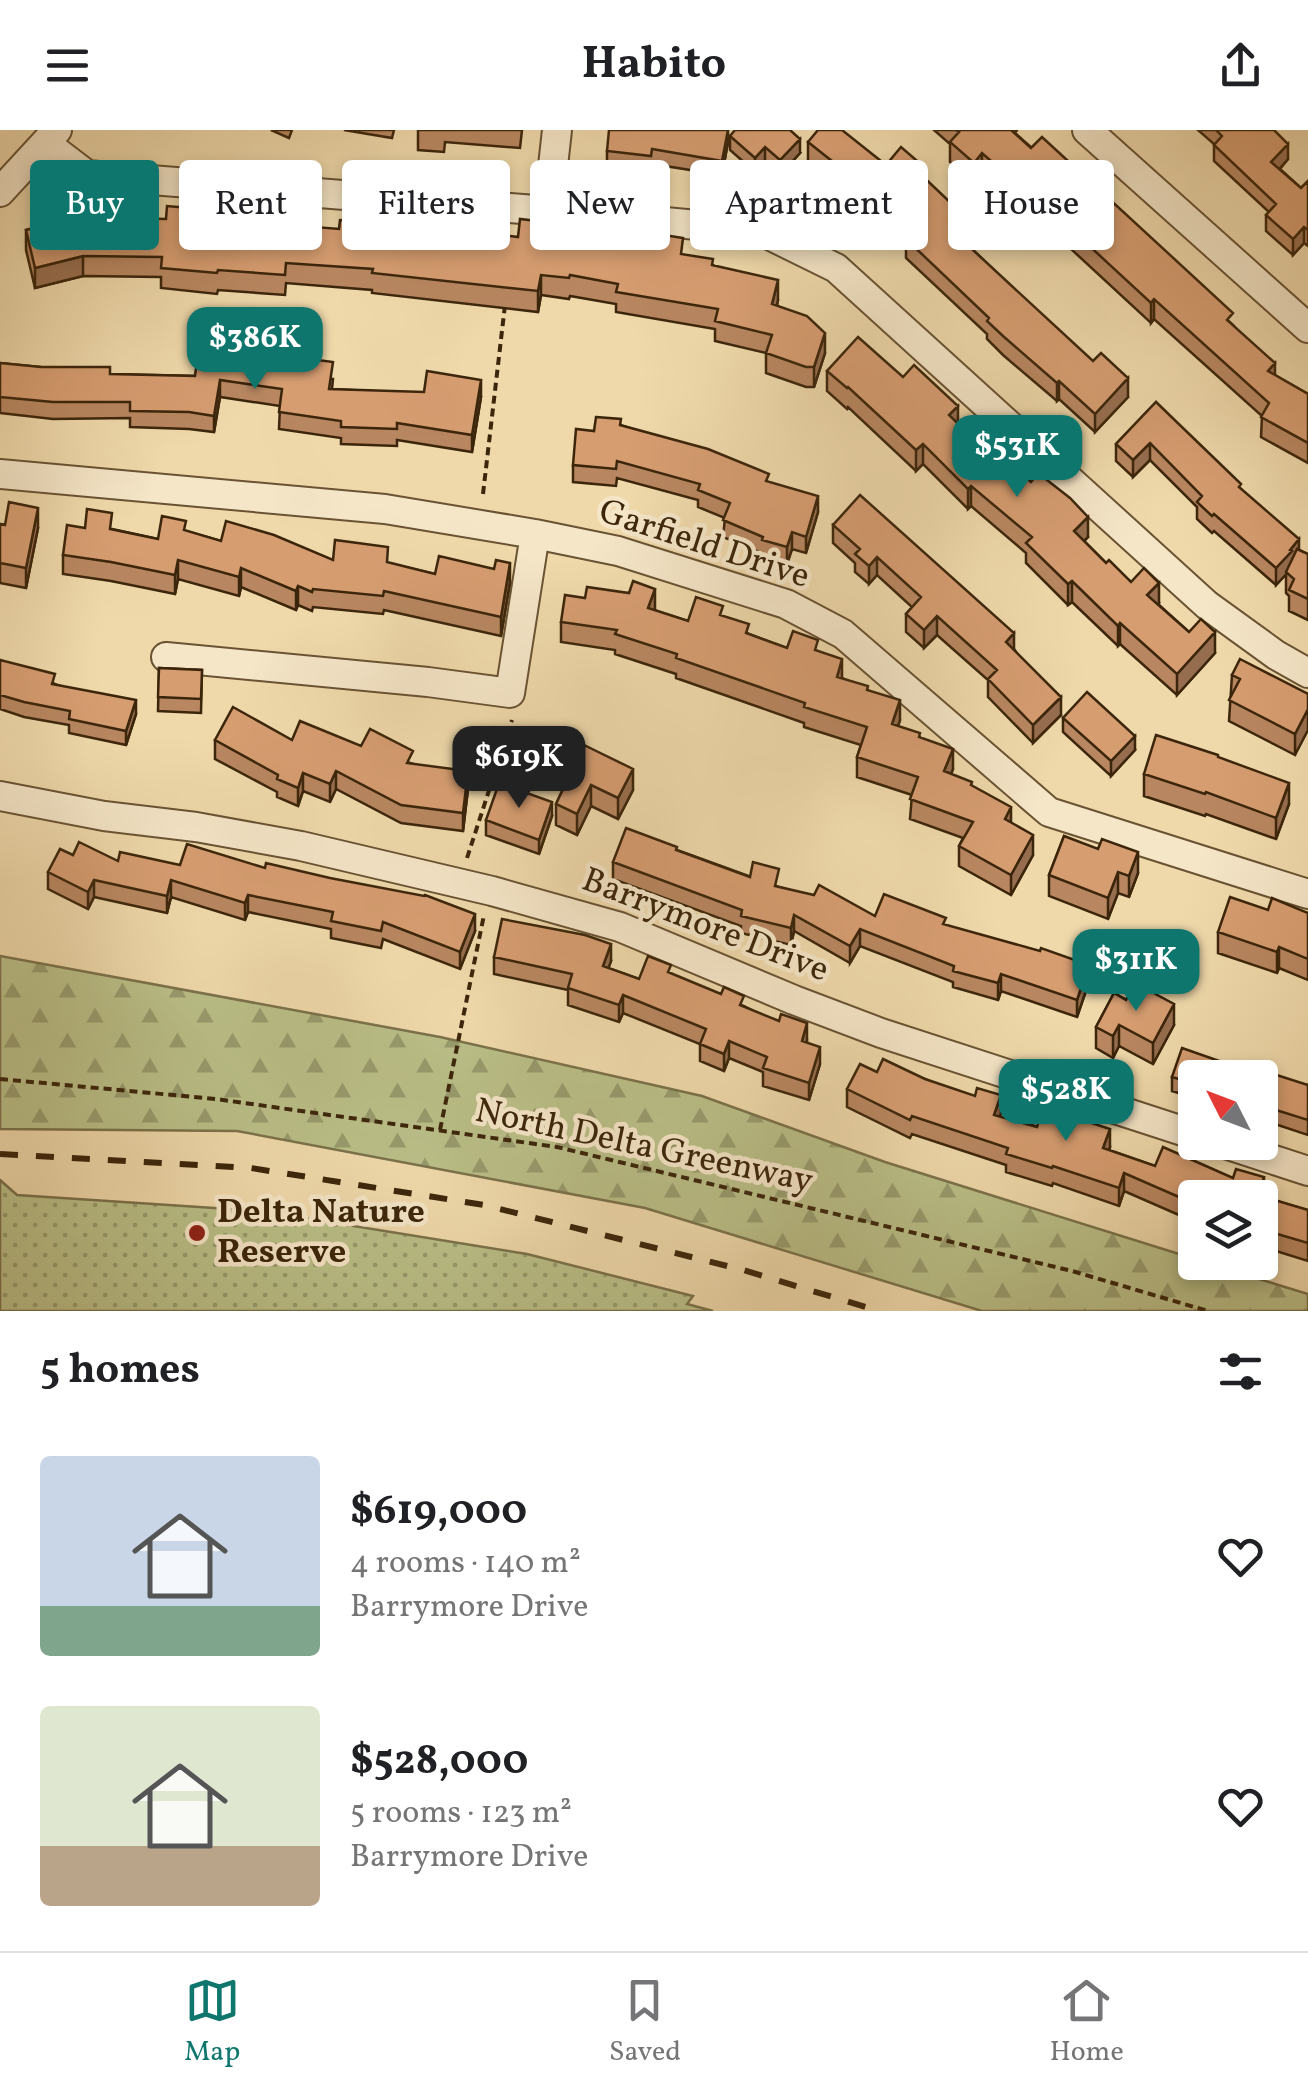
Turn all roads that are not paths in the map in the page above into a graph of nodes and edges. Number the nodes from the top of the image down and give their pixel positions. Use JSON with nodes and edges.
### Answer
{"nodes":[{"id":1,"x":556,"y":130,"type":"edge"},
{"id":2,"x":1087,"y":130,"type":"edge"},
{"id":3,"x":51,"y":136,"type":"edge"},
{"id":4,"x":553,"y":160,"type":"edge"},
{"id":5,"x":0,"y":192,"type":"edge"},
{"id":6,"x":530,"y":210,"type":"edge"},
{"id":7,"x":670,"y":223,"type":"edge"},
{"id":8,"x":1308,"y":328,"type":"edge"},
{"id":9,"x":0,"y":474,"type":"edge"},
{"id":10,"x":535,"y":534,"type":"junction"},
{"id":11,"x":166,"y":658,"type":"dead end"},
{"id":12,"x":1308,"y":672,"type":"edge"},
{"id":13,"x":0,"y":796,"type":"edge"},
{"id":14,"x":1307,"y":889,"type":"edge"},
{"id":15,"x":1178,"y":1129,"type":"edge"},
{"id":16,"x":1274,"y":1160,"type":"edge"},
{"id":17,"x":1308,"y":1171,"type":"edge"}],
"edges":[{"from":1,"to":4,"type":"street"},
{"from":2,"to":8,"type":"street"},
{"from":3,"to":5,"type":"street"},
{"from":3,"to":6,"type":"street"},
{"from":7,"to":12,"type":"street"},
{"from":9,"to":10,"type":"street","name":"Garfield Drive"},
{"from":10,"to":11,"type":"street"},
{"from":10,"to":14,"type":"street","name":"Garfield Drive"},
{"from":13,"to":15,"type":"street","name":"Barrymore Drive"},
{"from":16,"to":17,"type":"street"}]}
